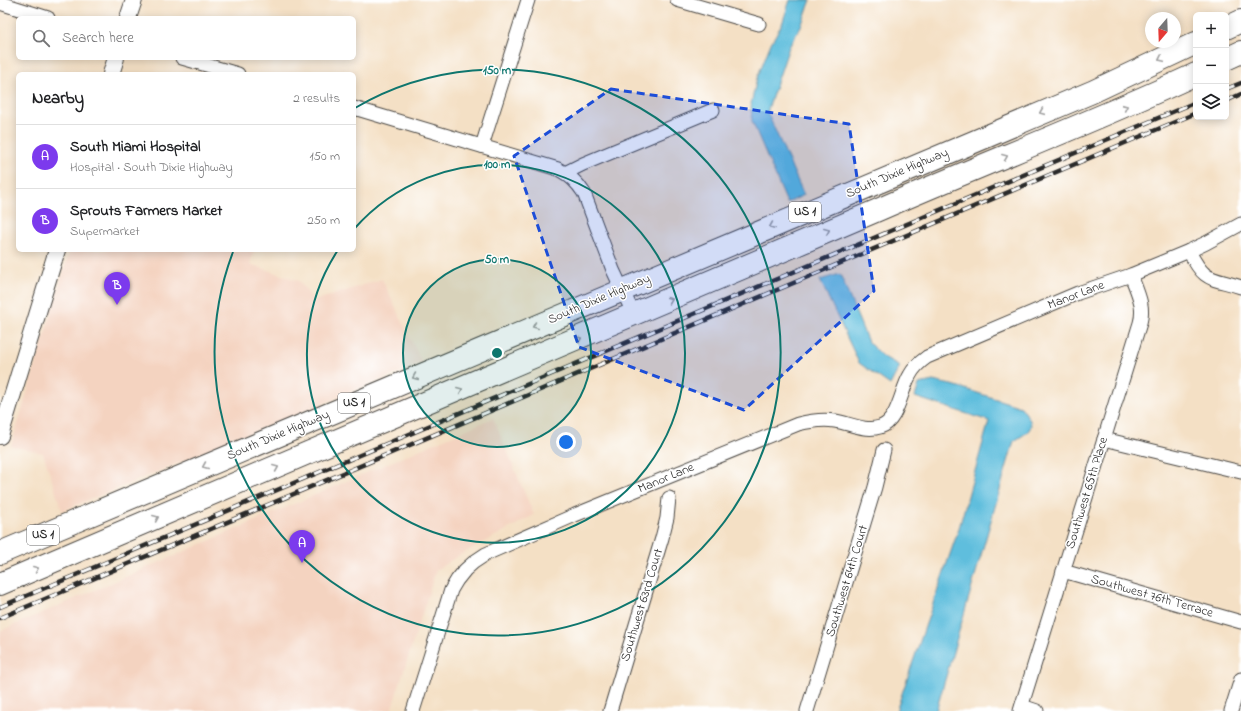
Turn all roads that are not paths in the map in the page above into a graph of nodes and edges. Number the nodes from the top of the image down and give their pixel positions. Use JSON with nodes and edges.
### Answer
{"nodes":[{"id":1,"x":134,"y":0,"type":"edge"},
{"id":2,"x":528,"y":0,"type":"edge"},
{"id":3,"x":677,"y":0,"type":"edge"},
{"id":4,"x":0,"y":3,"type":"edge"},
{"id":5,"x":42,"y":16,"type":"edge"},
{"id":6,"x":129,"y":16,"type":"edge"},
{"id":7,"x":1241,"y":21,"type":"edge"},
{"id":8,"x":759,"y":24,"type":"dead end"},
{"id":9,"x":1229,"y":27,"type":"edge"},
{"id":10,"x":1193,"y":44,"type":"edge"},
{"id":11,"x":1241,"y":52,"type":"edge"},
{"id":12,"x":1229,"y":58,"type":"edge"},
{"id":13,"x":115,"y":60,"type":"edge"},
{"id":14,"x":189,"y":60,"type":"edge"},
{"id":15,"x":112,"y":72,"type":"edge"},
{"id":16,"x":231,"y":72,"type":"edge"},
{"id":17,"x":1193,"y":75,"type":"edge"},
{"id":18,"x":356,"y":109,"type":"edge"},
{"id":19,"x":713,"y":110,"type":"dead end"},
{"id":20,"x":988,"y":135,"type":"junction"},
{"id":21,"x":482,"y":146,"type":"junction"},
{"id":22,"x":565,"y":173,"type":"junction"},
{"id":23,"x":917,"y":193,"type":"junction"},
{"id":24,"x":1241,"y":224,"type":"edge"},
{"id":25,"x":1189,"y":251,"type":"junction"},
{"id":26,"x":56,"y":252,"type":"edge"},
{"id":27,"x":1131,"y":275,"type":"junction"},
{"id":28,"x":1241,"y":287,"type":"edge"},
{"id":29,"x":622,"y":290,"type":"junction"},
{"id":30,"x":634,"y":316,"type":"junction"},
{"id":31,"x":4,"y":411,"type":"edge"},
{"id":32,"x":0,"y":436,"type":"edge"},
{"id":33,"x":1104,"y":439,"type":"junction"},
{"id":34,"x":884,"y":450,"type":"dead end"},
{"id":35,"x":1241,"y":472,"type":"edge"},
{"id":36,"x":669,"y":498,"type":"dead end"},
{"id":37,"x":5,"y":548,"type":"edge"},
{"id":38,"x":1064,"y":571,"type":"junction"},
{"id":39,"x":0,"y":584,"type":"edge"},
{"id":40,"x":1241,"y":622,"type":"edge"},
{"id":41,"x":1241,"y":679,"type":"edge"},
{"id":42,"x":1021,"y":709,"type":"edge"},
{"id":43,"x":414,"y":711,"type":"edge"},
{"id":44,"x":610,"y":711,"type":"edge"},
{"id":45,"x":807,"y":711,"type":"edge"},
{"id":46,"x":1037,"y":711,"type":"edge"},
{"id":47,"x":1231,"y":711,"type":"edge"}],
"edges":[{"from":1,"to":6,"type":"street"},
{"from":2,"to":21,"type":"street"},
{"from":3,"to":8,"type":"street"},
{"from":4,"to":5,"type":"street"},
{"from":7,"to":9,"type":"highway"},
{"from":10,"to":20,"type":"highway","name":"South Dixie Highway","number":"US 1","one_way":true},
{"from":11,"to":12,"type":"highway"},
{"from":13,"to":15,"type":"street"},
{"from":14,"to":16,"type":"street"},
{"from":23,"to":17,"type":"highway","name":"South Dixie Highway","number":"US 1","one_way":true},
{"from":18,"to":21,"type":"street"},
{"from":19,"to":22,"type":"street"},
{"from":20,"to":23,"type":"highway"},
{"from":20,"to":29,"type":"highway","name":"South Dixie Highway","number":"US 1","one_way":true},
{"from":21,"to":22,"type":"street"},
{"from":22,"to":29,"type":"street"},
{"from":30,"to":23,"type":"highway","name":"South Dixie Highway","number":"US 1","one_way":true},
{"from":24,"to":25,"type":"street","name":"Manor Lane"},
{"from":25,"to":27,"type":"street","name":"Manor Lane"},
{"from":25,"to":28,"type":"street"},
{"from":26,"to":31,"type":"street"},
{"from":27,"to":33,"type":"street","name":"Southwest 65th Place"},
{"from":27,"to":43,"type":"street","name":"Manor Lane"},
{"from":29,"to":30,"type":"street"},
{"from":29,"to":37,"type":"highway","name":"South Dixie Highway","number":"US 1","one_way":true},
{"from":39,"to":30,"type":"highway","name":"South Dixie Highway","number":"US 1","one_way":true},
{"from":31,"to":32,"type":"street"},
{"from":33,"to":35,"type":"street"},
{"from":33,"to":38,"type":"street","name":"Southwest 65th Place"},
{"from":34,"to":45,"type":"street","name":"Southwest 64th Court"},
{"from":36,"to":44,"type":"street","name":"Southwest 63rd Court"},
{"from":38,"to":40,"type":"street","name":"Southwest 76th Terrace"},
{"from":38,"to":42,"type":"street","name":"Southwest 65th Place"},
{"from":41,"to":47,"type":"street"},
{"from":42,"to":46,"type":"street"}]}
